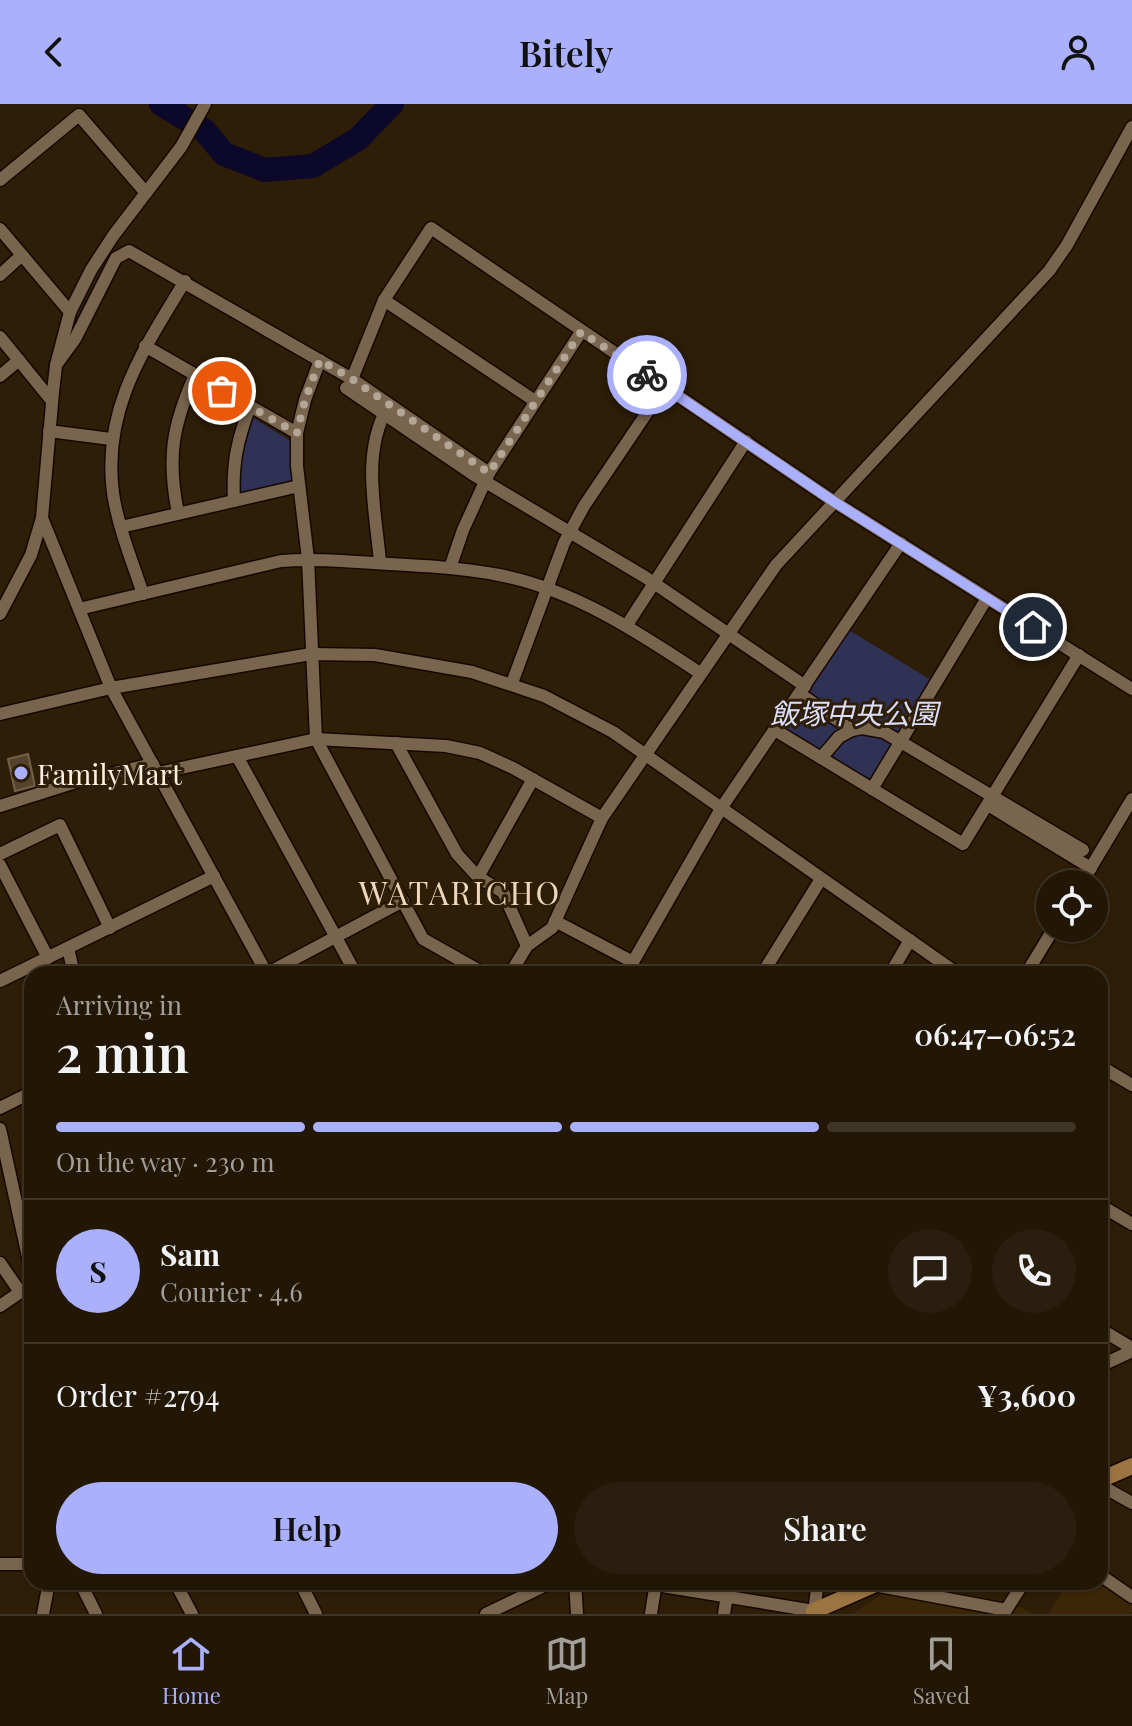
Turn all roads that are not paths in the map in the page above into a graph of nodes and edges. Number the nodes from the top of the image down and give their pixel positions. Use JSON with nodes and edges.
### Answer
{"nodes":[{"id":1,"x":205,"y":104,"type":"edge"},
{"id":2,"x":1132,"y":127,"type":"edge"},
{"id":3,"x":0,"y":180,"type":"edge"},
{"id":4,"x":146,"y":193,"type":"junction"},
{"id":5,"x":0,"y":229,"type":"edge"},
{"id":6,"x":22,"y":255,"type":"junction"},
{"id":7,"x":0,"y":275,"type":"edge"},
{"id":8,"x":185,"y":281,"type":"junction"},
{"id":9,"x":384,"y":300,"type":"junction"},
{"id":10,"x":70,"y":312,"type":"junction"},
{"id":11,"x":581,"y":332,"type":"junction"},
{"id":12,"x":0,"y":337,"type":"edge"},
{"id":13,"x":145,"y":346,"type":"junction"},
{"id":14,"x":19,"y":360,"type":"junction"},
{"id":15,"x":320,"y":360,"type":"junction"},
{"id":16,"x":56,"y":365,"type":"junction"},
{"id":17,"x":195,"y":375,"type":"junction"},
{"id":18,"x":0,"y":376,"type":"edge"},
{"id":19,"x":349,"y":384,"type":"junction"},
{"id":20,"x":665,"y":386,"type":"junction"},
{"id":21,"x":52,"y":401,"type":"junction"},
{"id":22,"x":535,"y":401,"type":"junction"},
{"id":23,"x":250,"y":406,"type":"junction"},
{"id":24,"x":386,"y":409,"type":"junction"},
{"id":25,"x":49,"y":431,"type":"junction"},
{"id":26,"x":297,"y":433,"type":"junction"},
{"id":27,"x":111,"y":439,"type":"junction"},
{"id":28,"x":746,"y":441,"type":"junction"},
{"id":29,"x":487,"y":478,"type":"junction"},
{"id":30,"x":299,"y":486,"type":"junction"},
{"id":31,"x":234,"y":501,"type":"junction"},
{"id":32,"x":833,"y":501,"type":"junction"},
{"id":33,"x":178,"y":513,"type":"junction"},
{"id":34,"x":42,"y":518,"type":"junction"},
{"id":35,"x":121,"y":527,"type":"junction"},
{"id":36,"x":569,"y":533,"type":"junction"},
{"id":37,"x":901,"y":543,"type":"junction"},
{"id":38,"x":308,"y":559,"type":"junction"},
{"id":39,"x":380,"y":563,"type":"junction"},
{"id":40,"x":450,"y":568,"type":"junction"},
{"id":41,"x":653,"y":582,"type":"junction"},
{"id":42,"x":546,"y":588,"type":"junction"},
{"id":43,"x":143,"y":594,"type":"junction"},
{"id":44,"x":987,"y":598,"type":"junction"},
{"id":45,"x":79,"y":609,"type":"junction"},
{"id":46,"x":0,"y":614,"type":"edge"},
{"id":47,"x":627,"y":625,"type":"junction"},
{"id":48,"x":728,"y":633,"type":"junction"},
{"id":49,"x":311,"y":654,"type":"junction"},
{"id":50,"x":1079,"y":655,"type":"junction"},
{"id":51,"x":700,"y":673,"type":"junction"},
{"id":52,"x":512,"y":683,"type":"junction"},
{"id":53,"x":111,"y":688,"type":"junction"},
{"id":54,"x":1132,"y":689,"type":"edge"},
{"id":55,"x":803,"y":690,"type":"junction"},
{"id":56,"x":0,"y":714,"type":"edge"},
{"id":57,"x":775,"y":730,"type":"junction"},
{"id":58,"x":852,"y":730,"type":"junction"},
{"id":59,"x":316,"y":739,"type":"junction"},
{"id":60,"x":900,"y":742,"type":"junction"},
{"id":61,"x":396,"y":743,"type":"junction"},
{"id":62,"x":645,"y":753,"type":"junction"},
{"id":63,"x":237,"y":756,"type":"junction"},
{"id":64,"x":821,"y":758,"type":"junction"},
{"id":65,"x":156,"y":768,"type":"junction"},
{"id":66,"x":533,"y":779,"type":"junction"},
{"id":67,"x":872,"y":789,"type":"junction"},
{"id":68,"x":1132,"y":799,"type":"edge"},
{"id":69,"x":990,"y":801,"type":"junction"},
{"id":70,"x":0,"y":806,"type":"edge"},
{"id":71,"x":722,"y":807,"type":"junction"},
{"id":72,"x":602,"y":818,"type":"junction"},
{"id":73,"x":1083,"y":850,"type":"dead end"},
{"id":74,"x":0,"y":854,"type":"edge"},
{"id":75,"x":0,"y":865,"type":"edge"},
{"id":76,"x":1091,"y":868,"type":"joint"},
{"id":77,"x":214,"y":876,"type":"junction"},
{"id":78,"x":478,"y":877,"type":"junction"},
{"id":79,"x":821,"y":879,"type":"junction"},
{"id":80,"x":403,"y":901,"type":"junction"},
{"id":81,"x":555,"y":921,"type":"junction"},
{"id":82,"x":110,"y":928,"type":"junction"},
{"id":83,"x":335,"y":937,"type":"junction"},
{"id":84,"x":910,"y":940,"type":"junction"},
{"id":85,"x":1045,"y":942,"type":"edge"},
{"id":86,"x":527,"y":946,"type":"junction"},
{"id":87,"x":68,"y":948,"type":"junction"},
{"id":88,"x":48,"y":958,"type":"junction"},
{"id":89,"x":633,"y":962,"type":"junction"},
{"id":90,"x":31,"y":966,"type":"edge"},
{"id":91,"x":72,"y":966,"type":"edge"},
{"id":92,"x":263,"y":966,"type":"edge"},
{"id":93,"x":282,"y":966,"type":"edge"},
{"id":94,"x":351,"y":966,"type":"edge"},
{"id":95,"x":471,"y":966,"type":"edge"},
{"id":96,"x":515,"y":966,"type":"edge"},
{"id":97,"x":631,"y":966,"type":"edge"},
{"id":98,"x":767,"y":966,"type":"edge"},
{"id":99,"x":895,"y":966,"type":"edge"},
{"id":100,"x":947,"y":966,"type":"edge"},
{"id":101,"x":1031,"y":966,"type":"edge"},
{"id":102,"x":24,"y":970,"type":"edge"},
{"id":103,"x":0,"y":981,"type":"edge"},
{"id":104,"x":1108,"y":1071,"type":"edge"},
{"id":105,"x":1132,"y":1085,"type":"edge"},
{"id":106,"x":24,"y":1096,"type":"edge"},
{"id":107,"x":0,"y":1108,"type":"edge"},
{"id":108,"x":0,"y":1129,"type":"edge"},
{"id":109,"x":1108,"y":1210,"type":"edge"},
{"id":110,"x":1132,"y":1224,"type":"edge"},
{"id":111,"x":24,"y":1238,"type":"edge"},
{"id":112,"x":0,"y":1263,"type":"edge"},
{"id":113,"x":24,"y":1289,"type":"edge"},
{"id":114,"x":20,"y":1292,"type":"junction"},
{"id":115,"x":0,"y":1306,"type":"edge"},
{"id":116,"x":1108,"y":1334,"type":"edge"},
{"id":117,"x":1132,"y":1350,"type":"edge"},
{"id":118,"x":1108,"y":1362,"type":"edge"},
{"id":119,"x":1132,"y":1466,"type":"edge"},
{"id":120,"x":1108,"y":1478,"type":"edge"},
{"id":121,"x":1108,"y":1487,"type":"edge"},
{"id":122,"x":1132,"y":1503,"type":"edge"},
{"id":123,"x":0,"y":1564,"type":"edge"},
{"id":124,"x":24,"y":1564,"type":"edge"},
{"id":125,"x":1108,"y":1580,"type":"edge"},
{"id":126,"x":48,"y":1590,"type":"edge"},
{"id":127,"x":84,"y":1590,"type":"edge"},
{"id":128,"x":179,"y":1590,"type":"edge"},
{"id":129,"x":304,"y":1590,"type":"edge"},
{"id":130,"x":536,"y":1590,"type":"edge"},
{"id":131,"x":576,"y":1590,"type":"edge"},
{"id":132,"x":655,"y":1590,"type":"edge"},
{"id":133,"x":728,"y":1590,"type":"edge"},
{"id":134,"x":735,"y":1590,"type":"edge"},
{"id":135,"x":817,"y":1590,"type":"edge"},
{"id":136,"x":864,"y":1590,"type":"edge"},
{"id":137,"x":902,"y":1590,"type":"edge"},
{"id":138,"x":1019,"y":1590,"type":"edge"},
{"id":139,"x":1132,"y":1597,"type":"edge"},
{"id":140,"x":989,"y":1611,"type":"edge"},
{"id":141,"x":814,"y":1612,"type":"edge"},
{"id":142,"x":43,"y":1614,"type":"edge"},
{"id":143,"x":96,"y":1614,"type":"edge"},
{"id":144,"x":192,"y":1614,"type":"edge"},
{"id":145,"x":316,"y":1614,"type":"edge"},
{"id":146,"x":486,"y":1614,"type":"edge"},
{"id":147,"x":577,"y":1614,"type":"edge"},
{"id":148,"x":651,"y":1614,"type":"edge"},
{"id":149,"x":724,"y":1614,"type":"edge"}],
"edges":[{"from":1,"to":4,"type":"street"},
{"from":2,"to":32,"type":"street"},
{"from":3,"to":4,"type":"street"},
{"from":4,"to":10,"type":"street"},
{"from":5,"to":6,"type":"street"},
{"from":6,"to":7,"type":"street"},
{"from":6,"to":10,"type":"street"},
{"from":8,"to":13,"type":"street"},
{"from":8,"to":15,"type":"street"},
{"from":8,"to":16,"type":"street"},
{"from":9,"to":11,"type":"street"},
{"from":9,"to":19,"type":"street"},
{"from":9,"to":22,"type":"street"},
{"from":10,"to":16,"type":"street"},
{"from":11,"to":20,"type":"street"},
{"from":11,"to":22,"type":"street"},
{"from":12,"to":14,"type":"street"},
{"from":13,"to":17,"type":"street"},
{"from":13,"to":27,"type":"street"},
{"from":14,"to":18,"type":"street"},
{"from":14,"to":21,"type":"street"},
{"from":15,"to":19,"type":"street"},
{"from":15,"to":26,"type":"street"},
{"from":16,"to":21,"type":"street"},
{"from":17,"to":23,"type":"street"},
{"from":17,"to":33,"type":"street"},
{"from":19,"to":24,"type":"street"},
{"from":20,"to":28,"type":"street"},
{"from":20,"to":36,"type":"street"},
{"from":21,"to":25,"type":"street"},
{"from":22,"to":29,"type":"street"},
{"from":23,"to":26,"type":"street"},
{"from":23,"to":31,"type":"street"},
{"from":24,"to":29,"type":"street"},
{"from":24,"to":39,"type":"street"},
{"from":25,"to":27,"type":"street"},
{"from":25,"to":34,"type":"street"},
{"from":26,"to":30,"type":"street"},
{"from":27,"to":35,"type":"street"},
{"from":28,"to":32,"type":"street"},
{"from":28,"to":41,"type":"street"},
{"from":29,"to":36,"type":"street"},
{"from":29,"to":40,"type":"street"},
{"from":30,"to":31,"type":"street"},
{"from":30,"to":38,"type":"street"},
{"from":31,"to":33,"type":"street"},
{"from":32,"to":37,"type":"street"},
{"from":32,"to":48,"type":"street"},
{"from":33,"to":35,"type":"street"},
{"from":34,"to":45,"type":"street"},
{"from":34,"to":46,"type":"street"},
{"from":35,"to":43,"type":"street"},
{"from":36,"to":41,"type":"street"},
{"from":36,"to":42,"type":"street"},
{"from":37,"to":44,"type":"street"},
{"from":37,"to":55,"type":"street"},
{"from":38,"to":39,"type":"street"},
{"from":38,"to":43,"type":"street"},
{"from":38,"to":49,"type":"street"},
{"from":39,"to":40,"type":"street"},
{"from":40,"to":42,"type":"street"},
{"from":41,"to":47,"type":"street"},
{"from":41,"to":48,"type":"street"},
{"from":42,"to":47,"type":"street"},
{"from":42,"to":52,"type":"street"},
{"from":43,"to":45,"type":"street"},
{"from":44,"to":50,"type":"street"},
{"from":44,"to":60,"type":"street"},
{"from":45,"to":53,"type":"street"},
{"from":47,"to":51,"type":"street"},
{"from":48,"to":51,"type":"street"},
{"from":48,"to":55,"type":"street"},
{"from":49,"to":52,"type":"street"},
{"from":49,"to":53,"type":"street"},
{"from":49,"to":59,"type":"street"},
{"from":50,"to":54,"type":"street"},
{"from":50,"to":69,"type":"street"},
{"from":51,"to":62,"type":"street"},
{"from":52,"to":62,"type":"street"},
{"from":53,"to":56,"type":"street"},
{"from":53,"to":65,"type":"street"},
{"from":55,"to":57,"type":"street"},
{"from":55,"to":58,"type":"street"},
{"from":57,"to":64,"type":"street"},
{"from":57,"to":71,"type":"street"},
{"from":58,"to":60,"type":"street"},
{"from":58,"to":64,"type":"street"},
{"from":59,"to":61,"type":"street"},
{"from":59,"to":63,"type":"street"},
{"from":59,"to":80,"type":"street"},
{"from":60,"to":67,"type":"street"},
{"from":60,"to":69,"type":"street"},
{"from":61,"to":66,"type":"street"},
{"from":61,"to":78,"type":"street"},
{"from":62,"to":71,"type":"street"},
{"from":62,"to":72,"type":"street"},
{"from":63,"to":65,"type":"street"},
{"from":63,"to":83,"type":"street"},
{"from":64,"to":67,"type":"street"},
{"from":65,"to":70,"type":"street"},
{"from":65,"to":77,"type":"street"},
{"from":66,"to":72,"type":"street"},
{"from":66,"to":78,"type":"street"},
{"from":67,"to":69,"type":"street"},
{"from":68,"to":76,"type":"street"},
{"from":69,"to":73,"type":"street"},
{"from":69,"to":76,"type":"street"},
{"from":71,"to":79,"type":"street"},
{"from":71,"to":89,"type":"street"},
{"from":72,"to":81,"type":"street"},
{"from":74,"to":82,"type":"street"},
{"from":75,"to":88,"type":"street"},
{"from":77,"to":82,"type":"street"},
{"from":77,"to":92,"type":"street"},
{"from":78,"to":86,"type":"street"},
{"from":79,"to":84,"type":"street"},
{"from":79,"to":98,"type":"street"},
{"from":80,"to":83,"type":"street"},
{"from":80,"to":95,"type":"street"},
{"from":81,"to":86,"type":"street"},
{"from":81,"to":89,"type":"street"},
{"from":82,"to":87,"type":"street"},
{"from":83,"to":93,"type":"street"},
{"from":83,"to":94,"type":"street"},
{"from":84,"to":99,"type":"street"},
{"from":84,"to":100,"type":"street"},
{"from":85,"to":101,"type":"street"},
{"from":86,"to":96,"type":"street"},
{"from":87,"to":88,"type":"street"},
{"from":87,"to":91,"type":"street"},
{"from":88,"to":90,"type":"street"},
{"from":89,"to":97,"type":"street"},
{"from":102,"to":103,"type":"street"},
{"from":104,"to":105,"type":"street"},
{"from":106,"to":107,"type":"street"},
{"from":108,"to":111,"type":"street"},
{"from":109,"to":110,"type":"street"},
{"from":112,"to":114,"type":"street"},
{"from":113,"to":114,"type":"street"},
{"from":114,"to":115,"type":"street"},
{"from":116,"to":117,"type":"street"},
{"from":117,"to":118,"type":"street"},
{"from":119,"to":120,"type":"main road"},
{"from":121,"to":122,"type":"street"},
{"from":123,"to":124,"type":"street"},
{"from":125,"to":139,"type":"street"},
{"from":126,"to":142,"type":"street"},
{"from":127,"to":143,"type":"street"},
{"from":128,"to":144,"type":"street"},
{"from":129,"to":145,"type":"street"},
{"from":130,"to":146,"type":"street"},
{"from":131,"to":147,"type":"street"},
{"from":132,"to":148,"type":"street"},
{"from":133,"to":149,"type":"street"},
{"from":134,"to":141,"type":"street"},
{"from":135,"to":141,"type":"street"},
{"from":136,"to":141,"type":"main road"},
{"from":137,"to":140,"type":"street"},
{"from":138,"to":140,"type":"street"}]}
